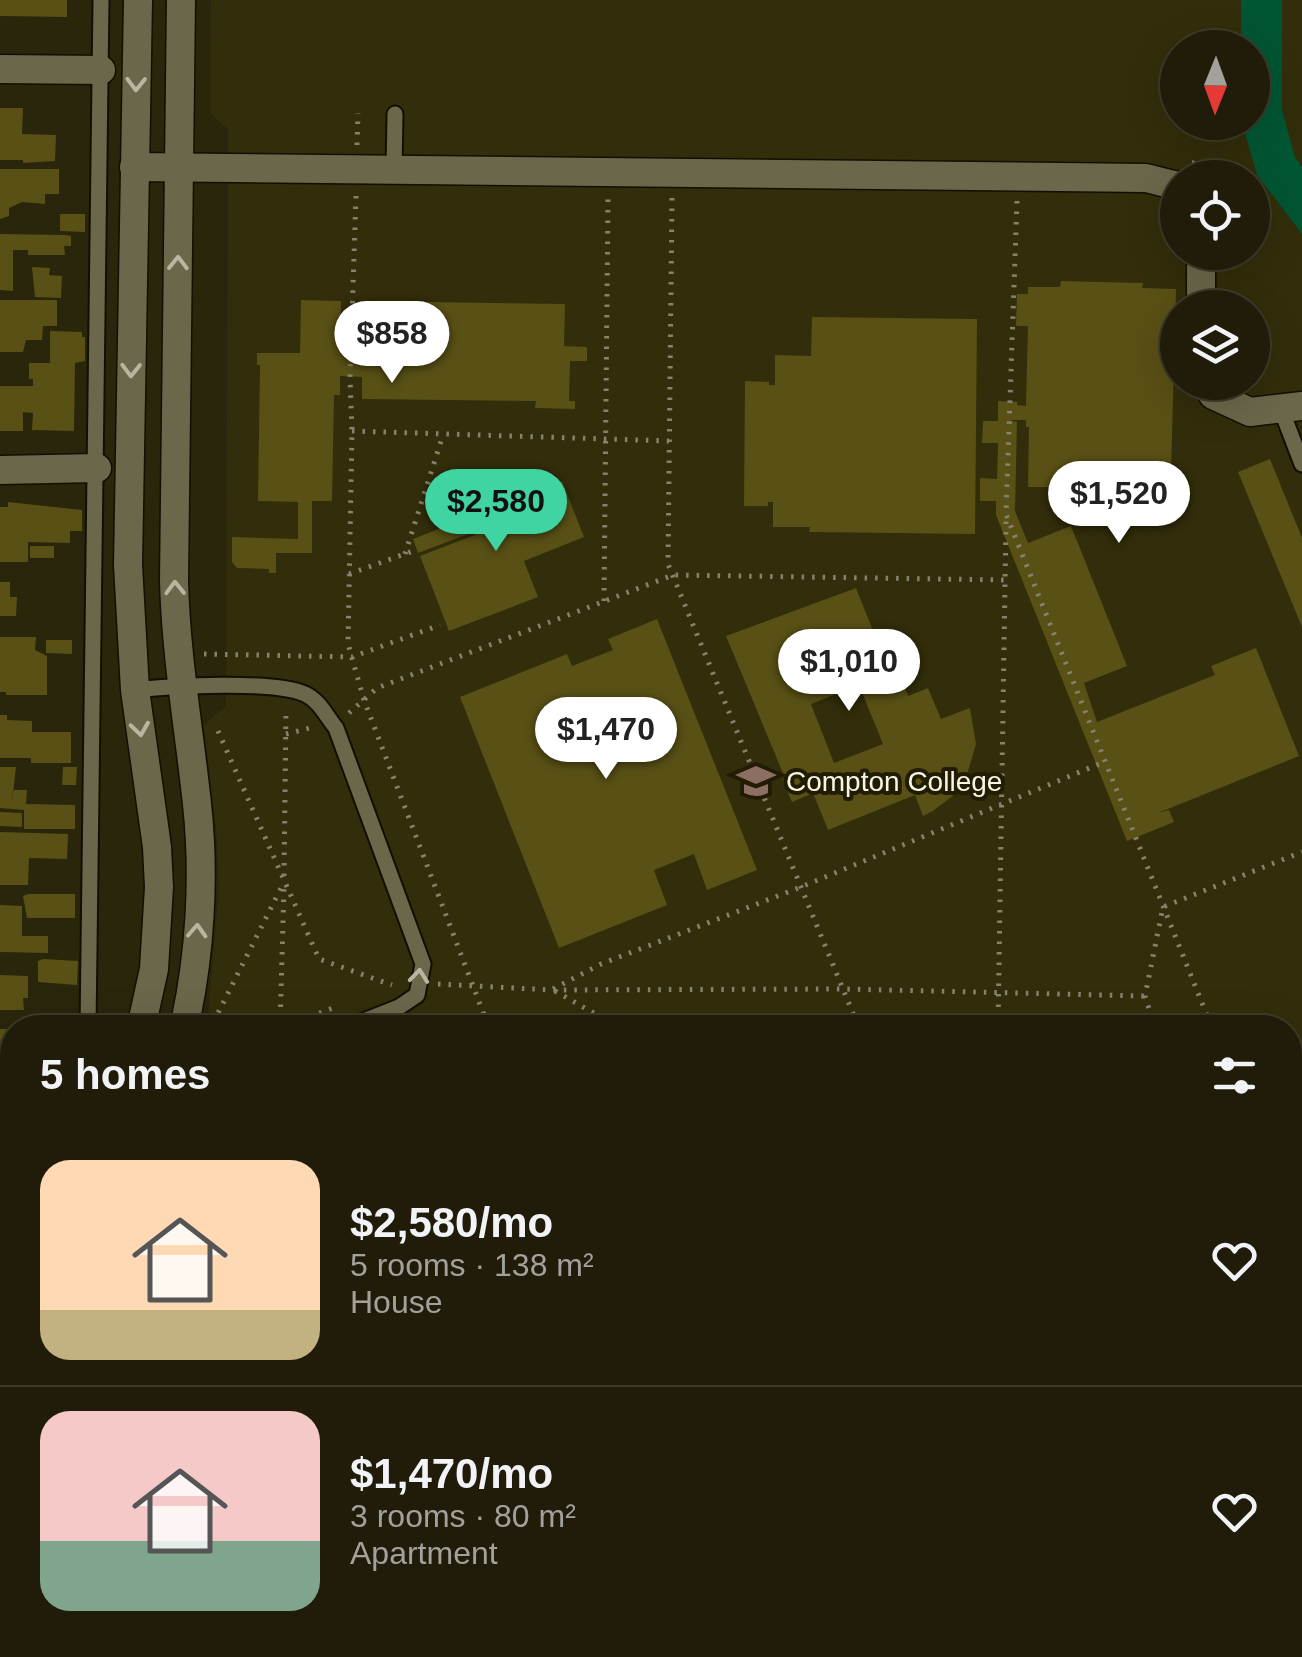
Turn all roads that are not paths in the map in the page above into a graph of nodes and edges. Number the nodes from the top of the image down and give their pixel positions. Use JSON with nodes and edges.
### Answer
{"nodes":[{"id":1,"x":101,"y":0,"type":"edge"},
{"id":2,"x":138,"y":0,"type":"edge"},
{"id":3,"x":181,"y":0,"type":"edge"},
{"id":4,"x":0,"y":69,"type":"edge"},
{"id":5,"x":101,"y":70,"type":"junction"},
{"id":6,"x":394,"y":114,"type":"dead end"},
{"id":7,"x":134,"y":167,"type":"junction"},
{"id":8,"x":180,"y":168,"type":"junction"},
{"id":9,"x":394,"y":170,"type":"junction"},
{"id":10,"x":1160,"y":182,"type":"edge"},
{"id":11,"x":1223,"y":400,"type":"edge"},
{"id":12,"x":1292,"y":407,"type":"edge"},
{"id":13,"x":1302,"y":464,"type":"edge"},
{"id":14,"x":97,"y":468,"type":"junction"},
{"id":15,"x":0,"y":470,"type":"edge"},
{"id":16,"x":181,"y":685,"type":"junction"},
{"id":17,"x":134,"y":690,"type":"junction"},
{"id":18,"x":88,"y":1015,"type":"edge"},
{"id":19,"x":144,"y":1015,"type":"edge"},
{"id":20,"x":186,"y":1015,"type":"edge"},
{"id":21,"x":379,"y":1015,"type":"edge"}],
"edges":[{"from":1,"to":5,"type":"lane"},
{"from":2,"to":7,"type":"street","one_way":true},
{"from":3,"to":8,"type":"street"},
{"from":4,"to":5,"type":"street"},
{"from":5,"to":14,"type":"lane"},
{"from":6,"to":9,"type":"lane"},
{"from":7,"to":8,"type":"street"},
{"from":7,"to":17,"type":"street","one_way":true},
{"from":8,"to":9,"type":"street"},
{"from":16,"to":8,"type":"street","one_way":true},
{"from":9,"to":10,"type":"street"},
{"from":11,"to":12,"type":"street"},
{"from":12,"to":13,"type":"lane"},
{"from":14,"to":15,"type":"street"},
{"from":14,"to":18,"type":"lane"},
{"from":16,"to":17,"type":"lane"},
{"from":20,"to":16,"type":"street","one_way":true},
{"from":21,"to":16,"type":"lane","one_way":true},
{"from":17,"to":19,"type":"street","one_way":true}]}
